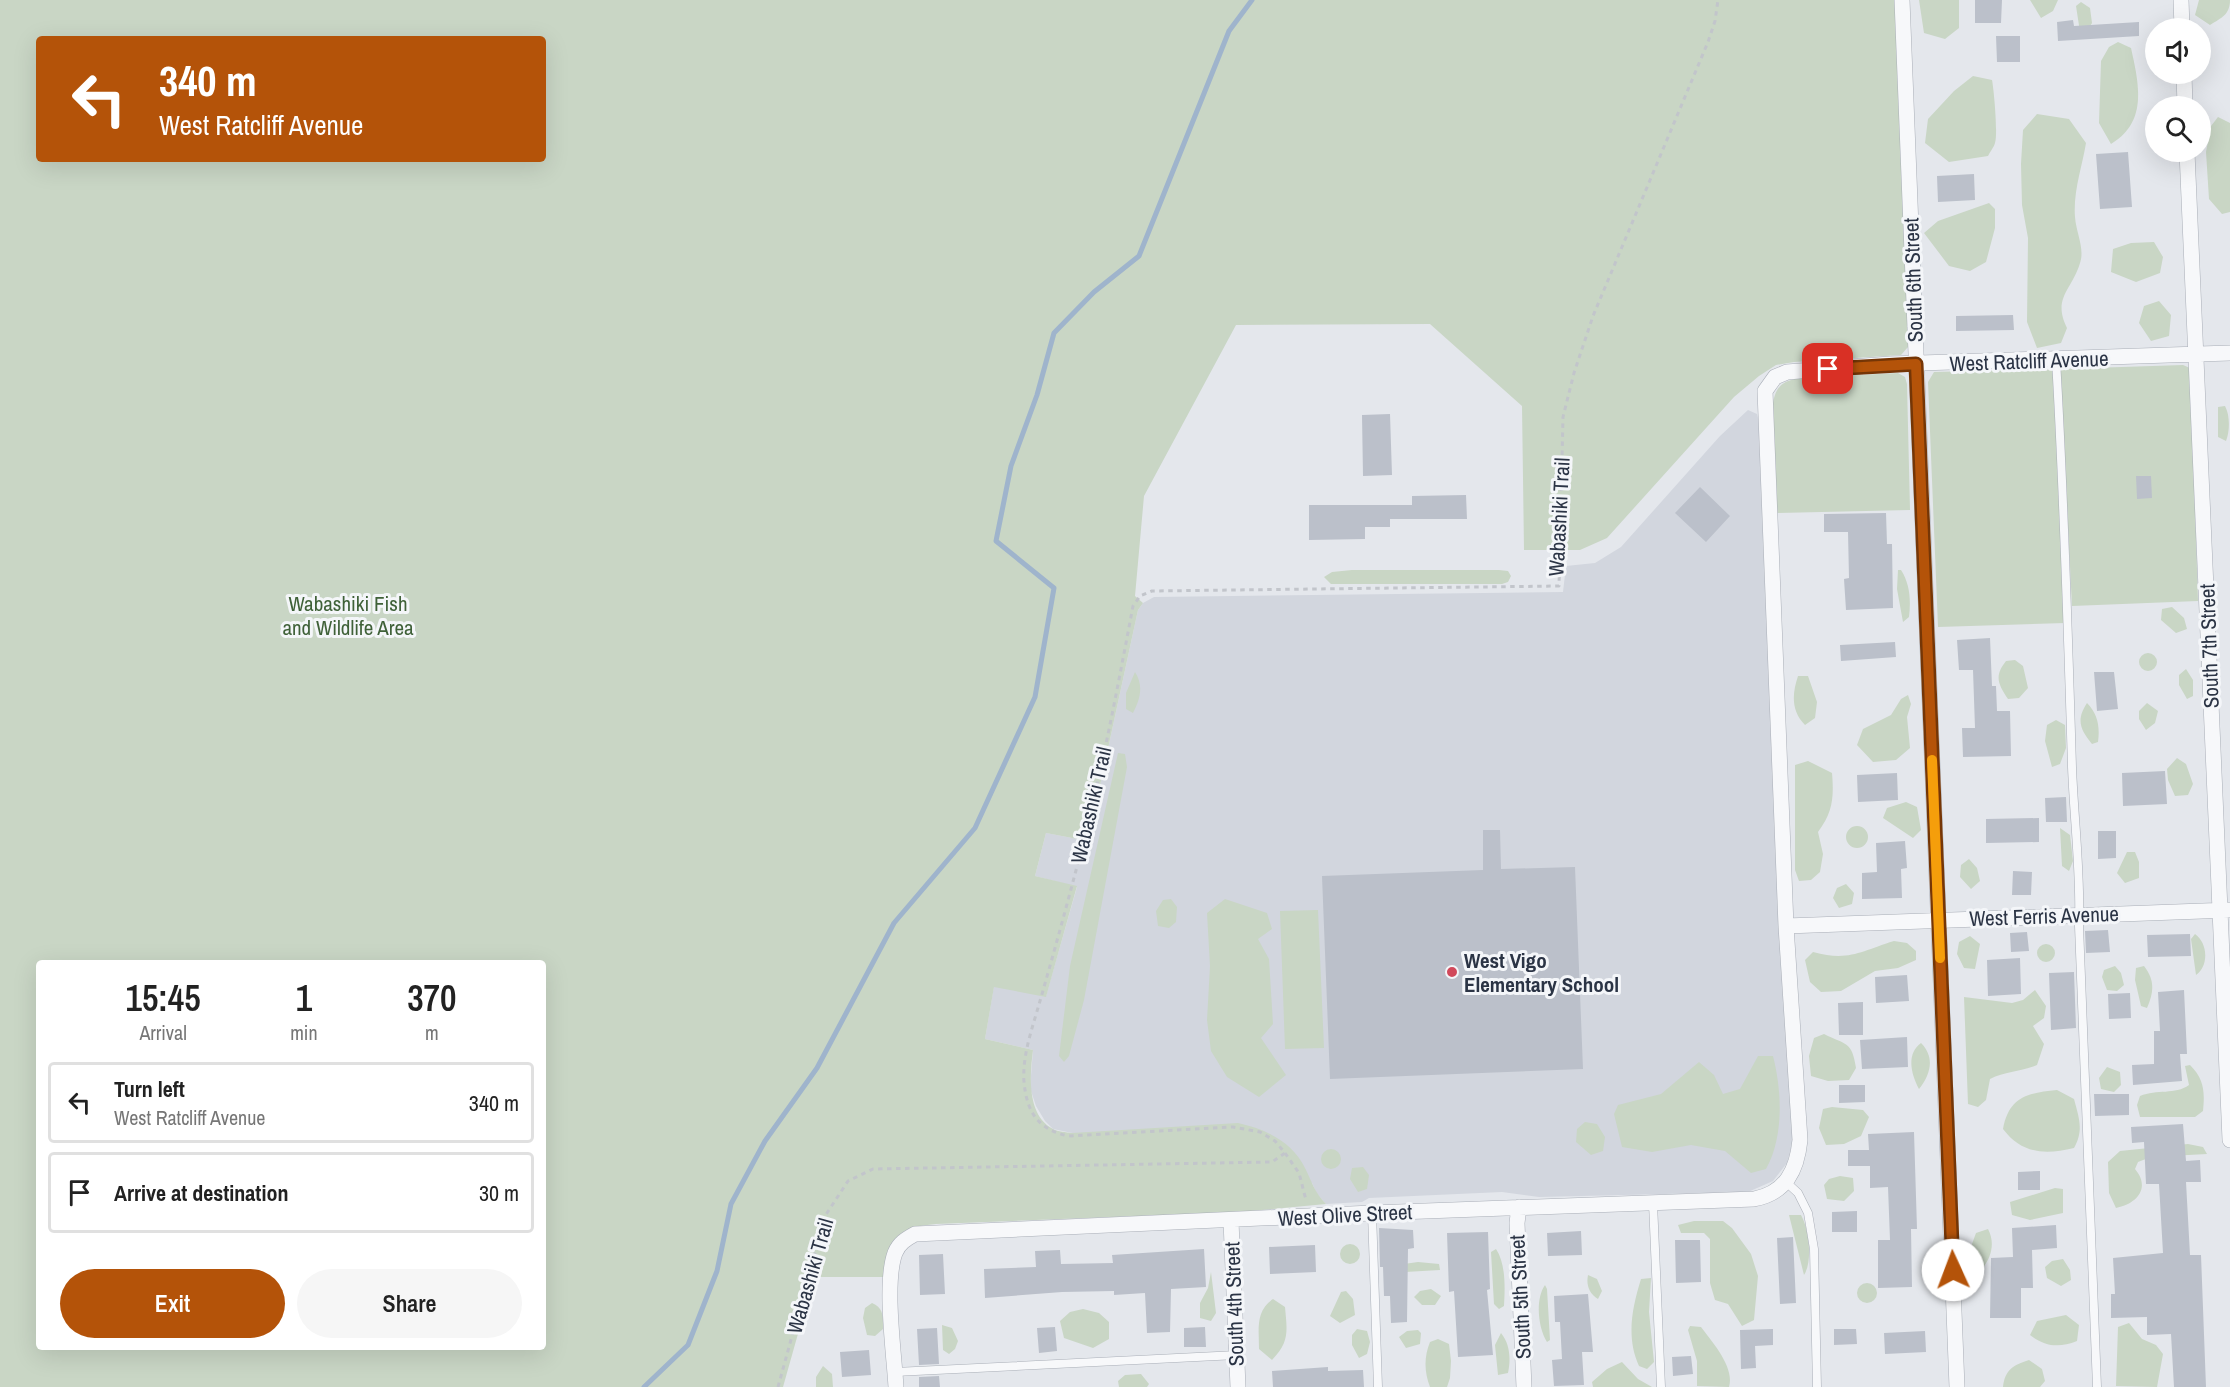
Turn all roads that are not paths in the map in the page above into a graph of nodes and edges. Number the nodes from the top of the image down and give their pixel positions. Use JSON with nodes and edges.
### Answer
{"nodes":[{"id":1,"x":1902,"y":0,"type":"edge"},
{"id":2,"x":2181,"y":0,"type":"edge"},
{"id":3,"x":2182,"y":18,"type":"edge"},
{"id":4,"x":2187,"y":162,"type":"edge"},
{"id":5,"x":2230,"y":354,"type":"edge"},
{"id":6,"x":2197,"y":355,"type":"junction"},
{"id":7,"x":2056,"y":360,"type":"junction"},
{"id":8,"x":1916,"y":364,"type":"junction"},
{"id":9,"x":2225,"y":910,"type":"edge"},
{"id":10,"x":2080,"y":915,"type":"junction"},
{"id":11,"x":1938,"y":920,"type":"junction"},
{"id":12,"x":1786,"y":926,"type":"junction"},
{"id":13,"x":2230,"y":1140,"type":"edge"},
{"id":14,"x":1786,"y":1182,"type":"junction"},
{"id":15,"x":1653,"y":1203,"type":"junction"},
{"id":16,"x":1520,"y":1207,"type":"junction"},
{"id":17,"x":1372,"y":1213,"type":"junction"},
{"id":18,"x":1231,"y":1221,"type":"junction"},
{"id":19,"x":1237,"y":1354,"type":"junction"},
{"id":20,"x":895,"y":1380,"type":"edge"},
{"id":21,"x":1238,"y":1387,"type":"edge"},
{"id":22,"x":1378,"y":1387,"type":"edge"},
{"id":23,"x":1524,"y":1387,"type":"edge"},
{"id":24,"x":1661,"y":1387,"type":"edge"},
{"id":25,"x":1817,"y":1387,"type":"edge"},
{"id":26,"x":1958,"y":1387,"type":"edge"},
{"id":27,"x":2097,"y":1387,"type":"edge"}],
"edges":[{"from":1,"to":8,"type":"street","name":"South 6th Street"},
{"from":2,"to":3,"type":"street"},
{"from":4,"to":6,"type":"street","name":"South 7th Street"},
{"from":5,"to":6,"type":"street","name":"West Ratcliff Avenue"},
{"from":6,"to":7,"type":"street","name":"West Ratcliff Avenue"},
{"from":6,"to":9,"type":"street","name":"South 7th Street"},
{"from":7,"to":8,"type":"street","name":"West Ratcliff Avenue"},
{"from":7,"to":10,"type":"lane"},
{"from":8,"to":11,"type":"street","name":"South 6th Street"},
{"from":8,"to":12,"type":"street","name":"West Ratcliff Avenue"},
{"from":9,"to":10,"type":"street","name":"West Ferris Avenue"},
{"from":9,"to":13,"type":"street","name":"South 7th Street"},
{"from":10,"to":11,"type":"street","name":"West Ferris Avenue"},
{"from":10,"to":27,"type":"lane"},
{"from":11,"to":12,"type":"street","name":"West Ferris Avenue"},
{"from":11,"to":26,"type":"street","name":"South 6th Street"},
{"from":12,"to":14,"type":"street"},
{"from":14,"to":15,"type":"street","name":"West Olive Street"},
{"from":14,"to":25,"type":"lane"},
{"from":15,"to":16,"type":"street","name":"West Olive Street"},
{"from":15,"to":24,"type":"lane"},
{"from":16,"to":17,"type":"street","name":"West Olive Street"},
{"from":16,"to":23,"type":"street","name":"South 5th Street"},
{"from":17,"to":18,"type":"street","name":"West Olive Street"},
{"from":17,"to":22,"type":"lane"},
{"from":18,"to":19,"type":"street","name":"South 4th Street"},
{"from":18,"to":20,"type":"street","name":"West Olive Street"},
{"from":19,"to":20,"type":"lane"},
{"from":19,"to":21,"type":"street","name":"South 4th Street"}]}
